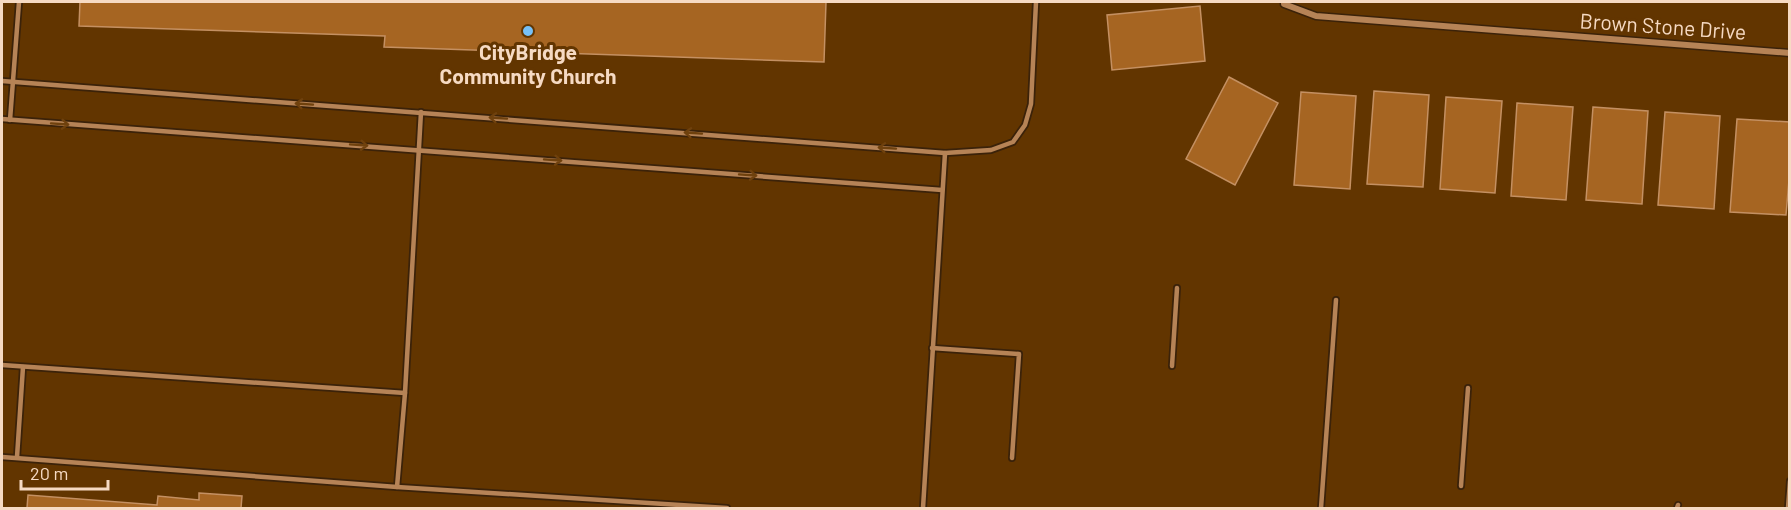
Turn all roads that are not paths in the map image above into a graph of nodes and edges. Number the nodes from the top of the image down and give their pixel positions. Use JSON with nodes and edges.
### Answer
{"nodes":[{"id":1,"x":19,"y":2,"type":"edge"},
{"id":2,"x":1036,"y":2,"type":"edge"},
{"id":3,"x":1284,"y":3,"type":"edge"},
{"id":4,"x":1790,"y":53,"type":"edge"},
{"id":5,"x":2,"y":81,"type":"edge"},
{"id":6,"x":14,"y":81,"type":"junction"},
{"id":7,"x":421,"y":112,"type":"junction"},
{"id":8,"x":2,"y":119,"type":"edge"},
{"id":9,"x":10,"y":120,"type":"junction"},
{"id":10,"x":418,"y":150,"type":"junction"},
{"id":11,"x":945,"y":153,"type":"junction"},
{"id":12,"x":942,"y":190,"type":"junction"},
{"id":13,"x":1177,"y":288,"type":"dead end"},
{"id":14,"x":1336,"y":300,"type":"dead end"},
{"id":15,"x":932,"y":348,"type":"junction"},
{"id":16,"x":2,"y":365,"type":"edge"},
{"id":17,"x":1172,"y":366,"type":"dead end"},
{"id":18,"x":23,"y":367,"type":"junction"},
{"id":19,"x":1468,"y":388,"type":"dead end"},
{"id":20,"x":405,"y":393,"type":"junction"},
{"id":21,"x":2,"y":457,"type":"edge"},
{"id":22,"x":17,"y":457,"type":"junction"},
{"id":23,"x":1012,"y":458,"type":"dead end"},
{"id":24,"x":1790,"y":481,"type":"edge"},
{"id":25,"x":1461,"y":486,"type":"dead end"},
{"id":26,"x":397,"y":487,"type":"junction"},
{"id":27,"x":727,"y":508,"type":"edge"},
{"id":28,"x":923,"y":508,"type":"edge"},
{"id":29,"x":1321,"y":508,"type":"edge"},
{"id":30,"x":1788,"y":508,"type":"edge"}],
"edges":[{"from":1,"to":6,"type":"lane"},
{"from":2,"to":11,"type":"lane"},
{"from":3,"to":4,"type":"street","name":"Brown Stone Drive"},
{"from":5,"to":6,"type":"lane"},
{"from":7,"to":6,"type":"lane","one_way":true},
{"from":6,"to":9,"type":"lane"},
{"from":7,"to":10,"type":"lane"},
{"from":11,"to":7,"type":"lane","one_way":true},
{"from":8,"to":9,"type":"lane"},
{"from":9,"to":10,"type":"lane","one_way":true},
{"from":10,"to":12,"type":"lane","one_way":true},
{"from":10,"to":20,"type":"lane"},
{"from":11,"to":12,"type":"lane"},
{"from":12,"to":15,"type":"lane"},
{"from":13,"to":17,"type":"lane"},
{"from":14,"to":29,"type":"lane"},
{"from":15,"to":23,"type":"lane"},
{"from":15,"to":28,"type":"lane"},
{"from":16,"to":18,"type":"lane"},
{"from":18,"to":20,"type":"lane"},
{"from":18,"to":22,"type":"lane"},
{"from":19,"to":25,"type":"lane"},
{"from":20,"to":26,"type":"lane"},
{"from":21,"to":22,"type":"lane"},
{"from":22,"to":26,"type":"lane"},
{"from":24,"to":30,"type":"lane"},
{"from":26,"to":27,"type":"lane"}]}
